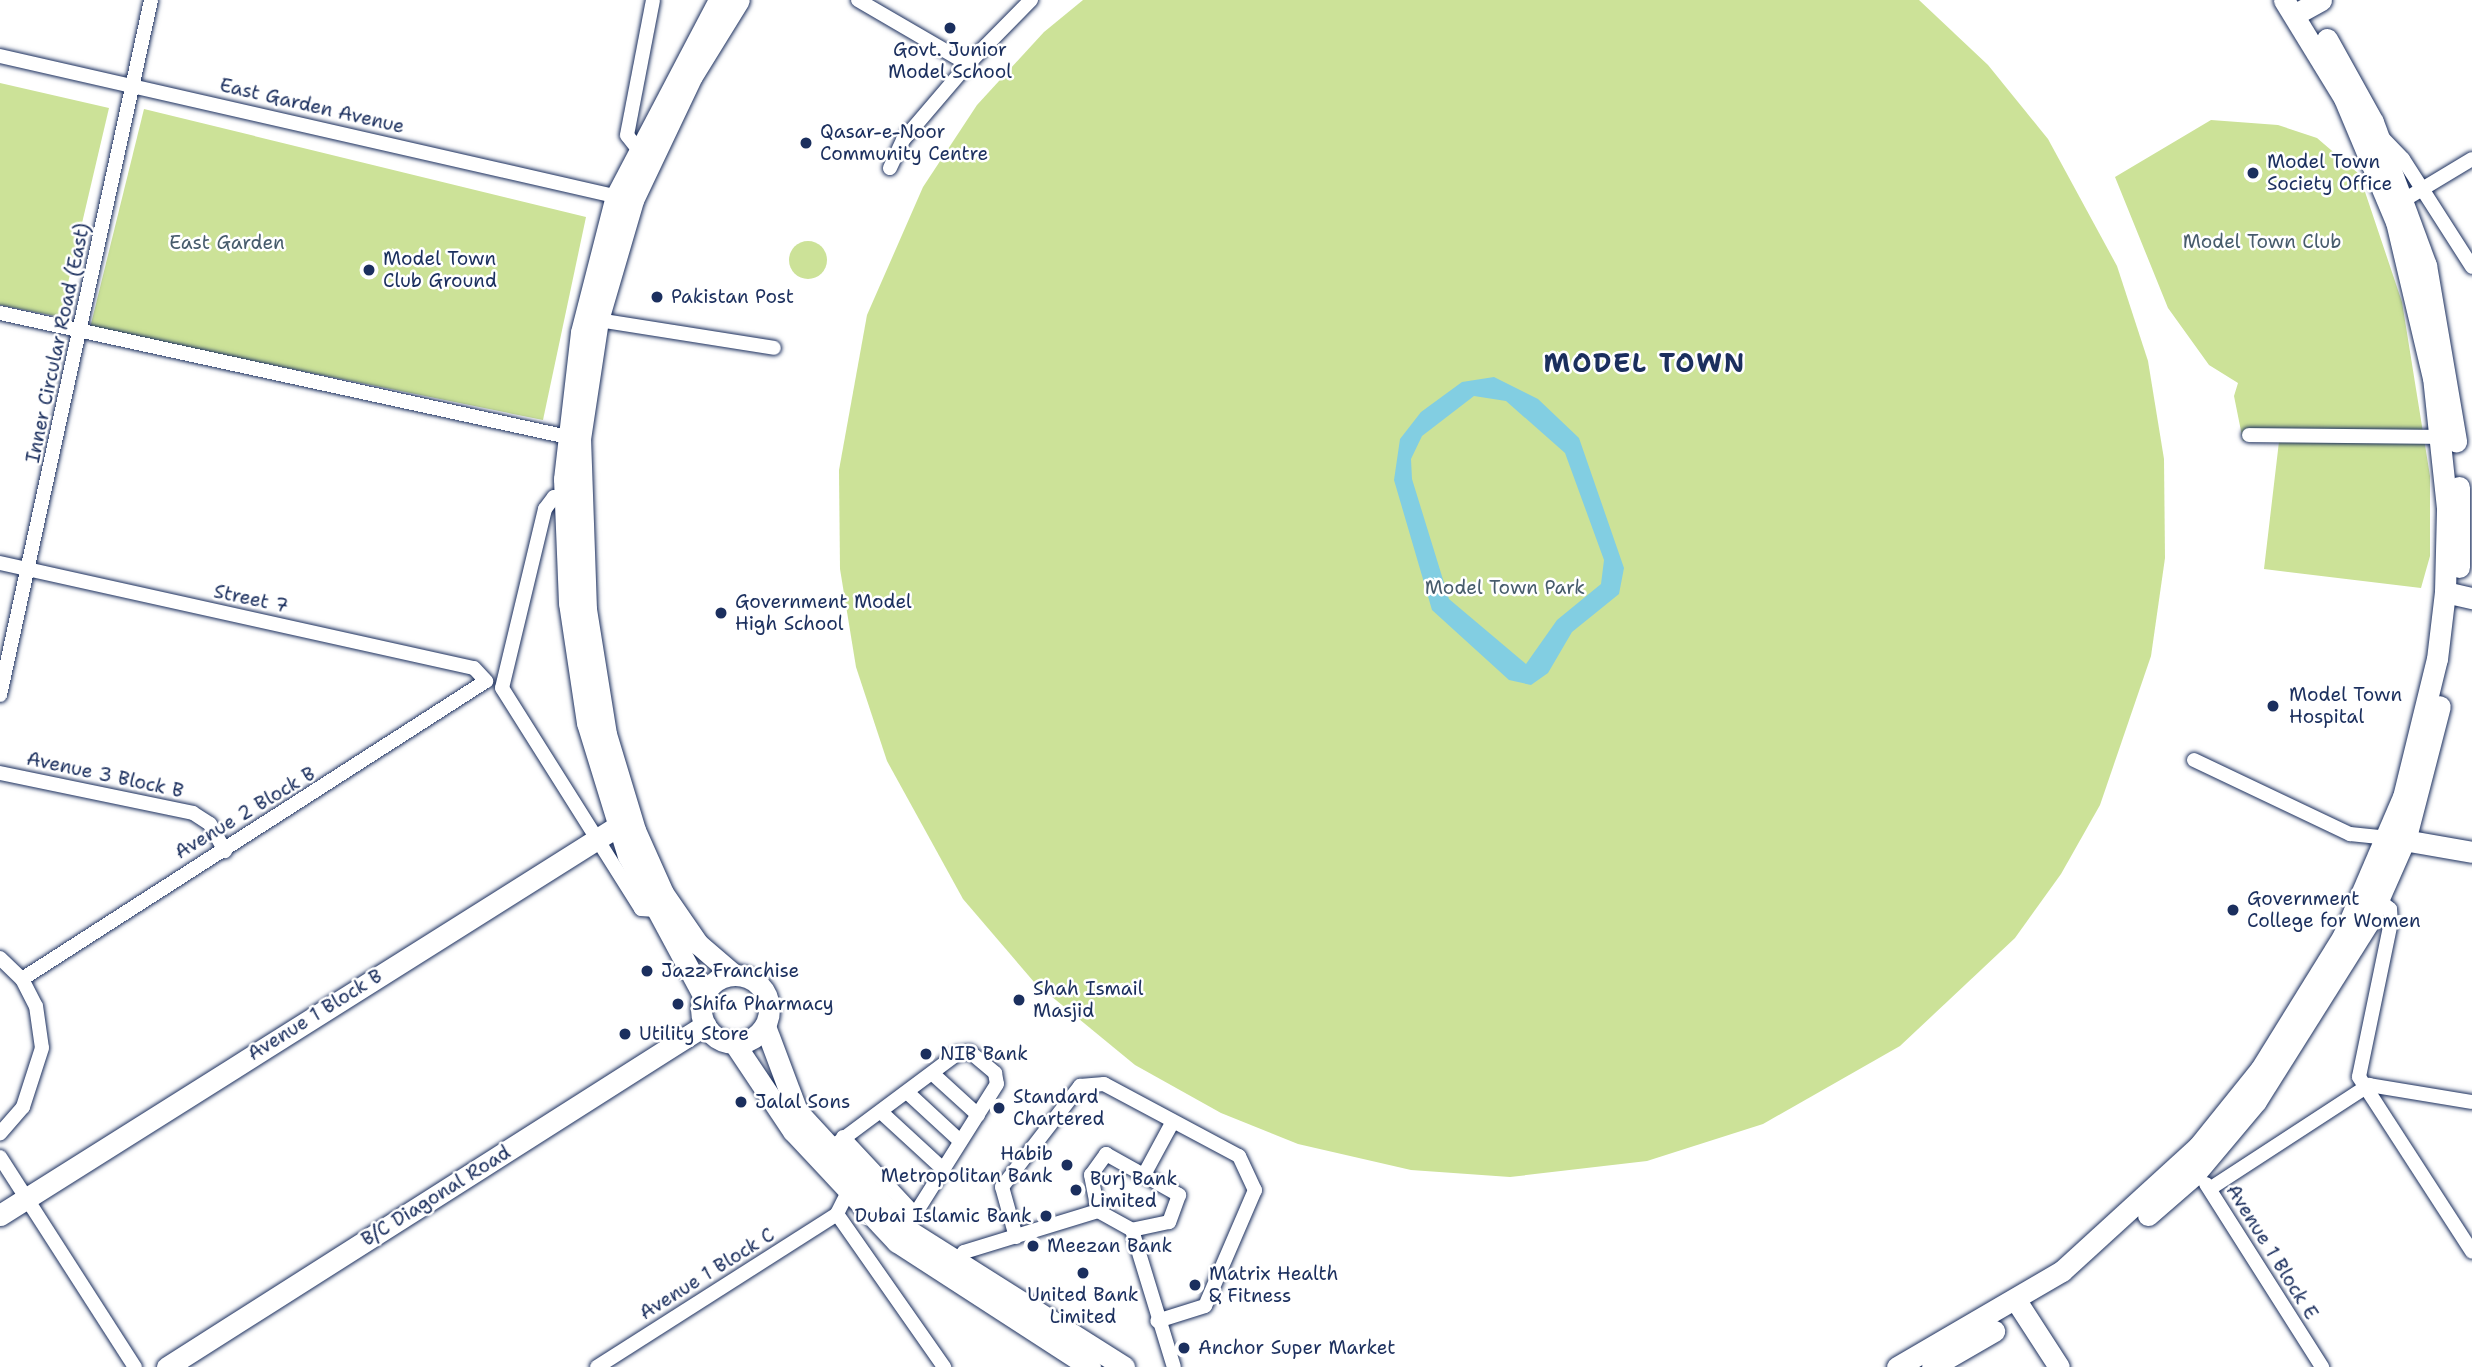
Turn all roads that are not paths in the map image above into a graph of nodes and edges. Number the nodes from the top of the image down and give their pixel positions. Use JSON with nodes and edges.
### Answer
{"nodes":[{"id":1,"x":151,"y":0,"type":"edge"},
{"id":2,"x":653,"y":0,"type":"edge"},
{"id":3,"x":719,"y":0,"type":"edge"},
{"id":4,"x":739,"y":0,"type":"edge"},
{"id":5,"x":858,"y":0,"type":"edge"},
{"id":6,"x":1031,"y":0,"type":"edge"},
{"id":7,"x":2301,"y":5,"type":"edge"},
{"id":8,"x":0,"y":56,"type":"edge"},
{"id":9,"x":968,"y":64,"type":"junction"},
{"id":10,"x":132,"y":85,"type":"junction"},
{"id":11,"x":2370,"y":137,"type":"junction"},
{"id":12,"x":637,"y":148,"type":"junction"},
{"id":13,"x":2472,"y":159,"type":"edge"},
{"id":14,"x":890,"y":168,"type":"dead end"},
{"id":15,"x":2423,"y":190,"type":"junction"},
{"id":16,"x":624,"y":198,"type":"junction"},
{"id":17,"x":2404,"y":200,"type":"junction"},
{"id":18,"x":2472,"y":267,"type":"edge"},
{"id":19,"x":0,"y":313,"type":"edge"},
{"id":20,"x":598,"y":320,"type":"junction"},
{"id":21,"x":81,"y":331,"type":"junction"},
{"id":22,"x":774,"y":348,"type":"dead end"},
{"id":23,"x":2249,"y":435,"type":"dead end"},
{"id":24,"x":2442,"y":437,"type":"junction"},
{"id":25,"x":573,"y":438,"type":"junction"},
{"id":26,"x":564,"y":498,"type":"junction"},
{"id":27,"x":2467,"y":527,"type":"edge"},
{"id":28,"x":0,"y":564,"type":"edge"},
{"id":29,"x":28,"y":570,"type":"junction"},
{"id":30,"x":2458,"y":595,"type":"edge"},
{"id":31,"x":486,"y":681,"type":"junction"},
{"id":32,"x":502,"y":683,"type":"junction"},
{"id":33,"x":0,"y":695,"type":"edge"},
{"id":34,"x":2194,"y":761,"type":"dead end"},
{"id":35,"x":0,"y":773,"type":"edge"},
{"id":36,"x":624,"y":822,"type":"junction"},
{"id":37,"x":596,"y":838,"type":"junction"},
{"id":38,"x":2398,"y":838,"type":"junction"},
{"id":39,"x":225,"y":851,"type":"junction"},
{"id":40,"x":2472,"y":852,"type":"edge"},
{"id":41,"x":2380,"y":901,"type":"junction"},
{"id":42,"x":655,"y":910,"type":"junction"},
{"id":43,"x":0,"y":958,"type":"edge"},
{"id":44,"x":733,"y":974,"type":"junction"},
{"id":45,"x":22,"y":979,"type":"junction"},
{"id":46,"x":704,"y":995,"type":"junction"},
{"id":47,"x":765,"y":1026,"type":"junction"},
{"id":48,"x":718,"y":1035,"type":"junction"},
{"id":49,"x":933,"y":1074,"type":"junction"},
{"id":50,"x":2364,"y":1087,"type":"junction"},
{"id":51,"x":908,"y":1093,"type":"junction"},
{"id":52,"x":2472,"y":1102,"type":"edge"},
{"id":53,"x":881,"y":1112,"type":"junction"},
{"id":54,"x":978,"y":1115,"type":"junction"},
{"id":55,"x":1172,"y":1123,"type":"junction"},
{"id":56,"x":0,"y":1133,"type":"edge"},
{"id":57,"x":960,"y":1141,"type":"junction"},
{"id":58,"x":835,"y":1143,"type":"junction"},
{"id":59,"x":0,"y":1157,"type":"edge"},
{"id":60,"x":943,"y":1169,"type":"junction"},
{"id":61,"x":1144,"y":1173,"type":"junction"},
{"id":62,"x":2196,"y":1176,"type":"junction"},
{"id":63,"x":847,"y":1194,"type":"junction"},
{"id":64,"x":26,"y":1198,"type":"junction"},
{"id":65,"x":1098,"y":1212,"type":"junction"},
{"id":66,"x":837,"y":1214,"type":"junction"},
{"id":67,"x":0,"y":1215,"type":"edge"},
{"id":68,"x":906,"y":1228,"type":"junction"},
{"id":69,"x":1132,"y":1230,"type":"junction"},
{"id":70,"x":1016,"y":1237,"type":"junction"},
{"id":71,"x":2472,"y":1252,"type":"edge"},
{"id":72,"x":950,"y":1271,"type":"junction"},
{"id":73,"x":2021,"y":1308,"type":"junction"},
{"id":74,"x":1157,"y":1321,"type":"junction"},
{"id":75,"x":135,"y":1367,"type":"edge"},
{"id":76,"x":167,"y":1367,"type":"edge"},
{"id":77,"x":190,"y":1367,"type":"edge"},
{"id":78,"x":597,"y":1367,"type":"edge"},
{"id":79,"x":944,"y":1367,"type":"edge"},
{"id":80,"x":1090,"y":1367,"type":"edge"},
{"id":81,"x":1124,"y":1367,"type":"edge"},
{"id":82,"x":1174,"y":1367,"type":"edge"},
{"id":83,"x":1897,"y":1367,"type":"edge"},
{"id":84,"x":1932,"y":1367,"type":"edge"},
{"id":85,"x":2059,"y":1367,"type":"edge"},
{"id":86,"x":2322,"y":1367,"type":"edge"}],
"edges":[{"from":1,"to":10,"type":"street","name":"Inner Circular Road (East)"},
{"from":2,"to":12,"type":"street"},
{"from":3,"to":12,"type":"main road"},
{"from":4,"to":16,"type":"main road"},
{"from":5,"to":9,"type":"street"},
{"from":6,"to":9,"type":"street"},
{"from":7,"to":11,"type":"main road"},
{"from":8,"to":10,"type":"street","name":"East Garden Avenue"},
{"from":9,"to":14,"type":"street"},
{"from":10,"to":16,"type":"street","name":"East Garden Avenue"},
{"from":10,"to":21,"type":"street","name":"Inner Circular Road (East)"},
{"from":11,"to":15,"type":"street"},
{"from":11,"to":17,"type":"main road"},
{"from":11,"to":24,"type":"main road"},
{"from":12,"to":16,"type":"main road"},
{"from":13,"to":15,"type":"street"},
{"from":15,"to":17,"type":"street"},
{"from":15,"to":18,"type":"street"},
{"from":16,"to":20,"type":"main road"},
{"from":16,"to":25,"type":"main road"},
{"from":17,"to":27,"type":"main road"},
{"from":19,"to":21,"type":"street"},
{"from":20,"to":22,"type":"street"},
{"from":20,"to":25,"type":"main road"},
{"from":21,"to":25,"type":"street"},
{"from":21,"to":29,"type":"street","name":"Inner Circular Road (East)"},
{"from":23,"to":24,"type":"street"},
{"from":24,"to":30,"type":"main road"},
{"from":25,"to":26,"type":"main road"},
{"from":25,"to":36,"type":"main road"},
{"from":26,"to":32,"type":"street"},
{"from":26,"to":36,"type":"main road"},
{"from":27,"to":30,"type":"main road"},
{"from":28,"to":29,"type":"street","name":"Street 7"},
{"from":29,"to":31,"type":"street","name":"Street 7"},
{"from":29,"to":33,"type":"street","name":"Inner Circular Road (East)"},
{"from":30,"to":38,"type":"main road"},
{"from":31,"to":32,"type":"street"},
{"from":31,"to":39,"type":"street","name":"Avenue 2 Block B"},
{"from":32,"to":37,"type":"street"},
{"from":34,"to":38,"type":"street"},
{"from":35,"to":39,"type":"street","name":"Avenue 3 Block B"},
{"from":36,"to":37,"type":"main road","name":"Avenue 1 Block B"},
{"from":36,"to":42,"type":"main road"},
{"from":36,"to":44,"type":"main road"},
{"from":37,"to":42,"type":"street"},
{"from":37,"to":64,"type":"main road","name":"Avenue 1 Block B"},
{"from":38,"to":40,"type":"main road"},
{"from":38,"to":41,"type":"main road"},
{"from":38,"to":62,"type":"main road"},
{"from":39,"to":45,"type":"street","name":"Avenue 2 Block B"},
{"from":41,"to":50,"type":"street"},
{"from":41,"to":62,"type":"main road"},
{"from":42,"to":46,"type":"main road"},
{"from":43,"to":45,"type":"street"},
{"from":44,"to":46,"type":"main road"},
{"from":44,"to":47,"type":"main road"},
{"from":45,"to":56,"type":"street"},
{"from":46,"to":48,"type":"main road"},
{"from":47,"to":48,"type":"main road"},
{"from":47,"to":58,"type":"main road"},
{"from":48,"to":63,"type":"main road"},
{"from":48,"to":76,"type":"main road","name":"B/C Diagonal Road"},
{"from":48,"to":77,"type":"main road","name":"B/C Diagonal Road"},
{"from":49,"to":51,"type":"street"},
{"from":49,"to":54,"type":"street"},
{"from":49,"to":54,"type":"street"},
{"from":50,"to":52,"type":"street"},
{"from":50,"to":62,"type":"street"},
{"from":50,"to":71,"type":"street"},
{"from":51,"to":53,"type":"street"},
{"from":51,"to":57,"type":"street"},
{"from":53,"to":58,"type":"street"},
{"from":53,"to":60,"type":"street"},
{"from":54,"to":57,"type":"street"},
{"from":55,"to":61,"type":"street"},
{"from":55,"to":70,"type":"street"},
{"from":55,"to":74,"type":"street"},
{"from":57,"to":60,"type":"street"},
{"from":58,"to":68,"type":"main road"},
{"from":59,"to":64,"type":"street"},
{"from":60,"to":68,"type":"street"},
{"from":61,"to":65,"type":"street"},
{"from":61,"to":69,"type":"street"},
{"from":62,"to":73,"type":"main road"},
{"from":62,"to":86,"type":"street","name":"Avenue 1 Block E"},
{"from":63,"to":66,"type":"street"},
{"from":63,"to":68,"type":"main road"},
{"from":64,"to":67,"type":"main road","name":"Avenue 1 Block B"},
{"from":64,"to":75,"type":"street"},
{"from":65,"to":69,"type":"street"},
{"from":65,"to":70,"type":"street"},
{"from":66,"to":78,"type":"street","name":"Avenue 1 Block C"},
{"from":66,"to":79,"type":"street"},
{"from":68,"to":72,"type":"main road"},
{"from":69,"to":74,"type":"street"},
{"from":70,"to":72,"type":"street"},
{"from":72,"to":80,"type":"main road"},
{"from":72,"to":81,"type":"main road"},
{"from":73,"to":83,"type":"main road"},
{"from":73,"to":84,"type":"main road"},
{"from":73,"to":85,"type":"main road"},
{"from":74,"to":82,"type":"street"}]}
